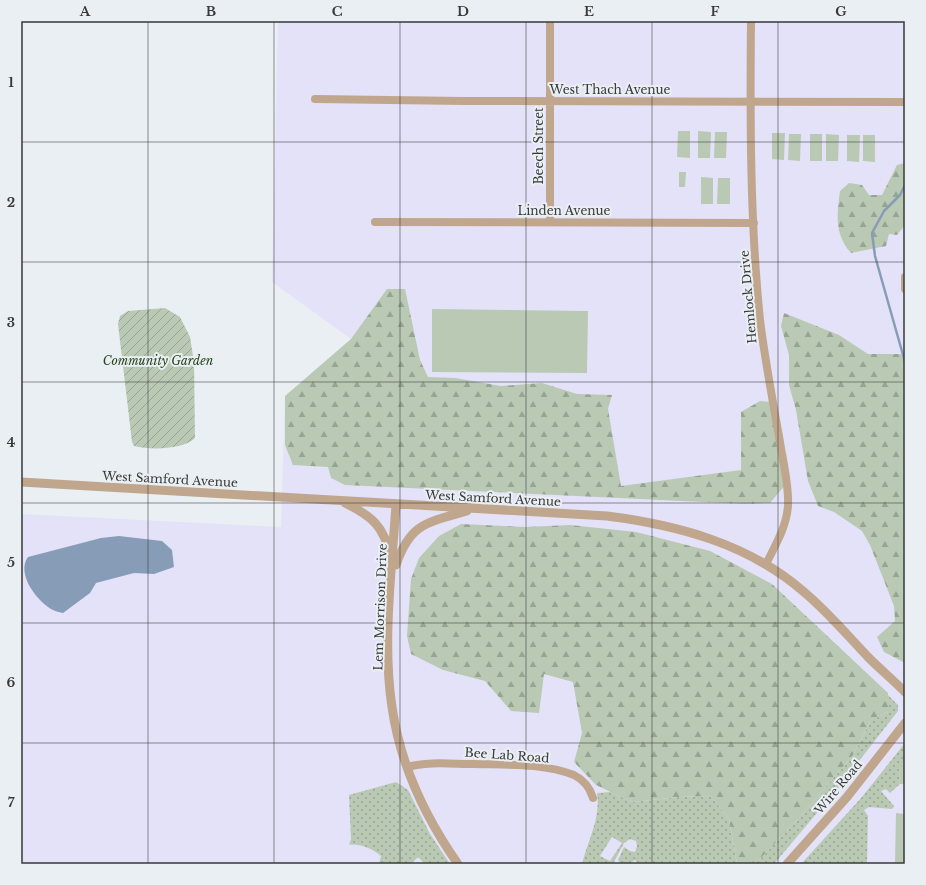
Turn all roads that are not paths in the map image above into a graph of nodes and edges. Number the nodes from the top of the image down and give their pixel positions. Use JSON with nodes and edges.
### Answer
{"nodes":[{"id":1,"x":550,"y":21,"type":"edge"},
{"id":2,"x":751,"y":21,"type":"edge"},
{"id":3,"x":315,"y":99,"type":"dead end"},
{"id":4,"x":550,"y":101,"type":"junction"},
{"id":5,"x":750,"y":102,"type":"junction"},
{"id":6,"x":905,"y":102,"type":"edge"},
{"id":7,"x":375,"y":222,"type":"dead end"},
{"id":8,"x":550,"y":222,"type":"junction"},
{"id":9,"x":754,"y":223,"type":"junction"},
{"id":10,"x":905,"y":276,"type":"edge"},
{"id":11,"x":905,"y":289,"type":"edge"},
{"id":12,"x":21,"y":482,"type":"edge"},
{"id":13,"x":340,"y":501,"type":"junction"},
{"id":14,"x":396,"y":504,"type":"junction"},
{"id":15,"x":474,"y":509,"type":"junction"},
{"id":16,"x":766,"y":564,"type":"junction"},
{"id":17,"x":392,"y":575,"type":"junction"},
{"id":18,"x":905,"y":692,"type":"edge"},
{"id":19,"x":905,"y":723,"type":"edge"},
{"id":20,"x":407,"y":767,"type":"junction"},
{"id":21,"x":594,"y":798,"type":"dead end"},
{"id":22,"x":458,"y":864,"type":"edge"},
{"id":23,"x":787,"y":864,"type":"edge"}],
"edges":[{"from":1,"to":4,"type":"street","name":"Beech Street"},
{"from":2,"to":5,"type":"street","name":"Hemlock Drive"},
{"from":3,"to":4,"type":"street","name":"West Thach Avenue"},
{"from":4,"to":5,"type":"street","name":"West Thach Avenue"},
{"from":4,"to":8,"type":"street","name":"Beech Street"},
{"from":5,"to":6,"type":"street","name":"West Thach Avenue"},
{"from":5,"to":9,"type":"street","name":"Hemlock Drive"},
{"from":7,"to":8,"type":"street","name":"Linden Avenue"},
{"from":8,"to":9,"type":"street","name":"Linden Avenue"},
{"from":9,"to":16,"type":"street","name":"Hemlock Drive"},
{"from":10,"to":11,"type":"street"},
{"from":12,"to":13,"type":"street","name":"West Samford Avenue"},
{"from":13,"to":14,"type":"street","name":"West Samford Avenue"},
{"from":13,"to":17,"type":"street"},
{"from":14,"to":15,"type":"street","name":"West Samford Avenue"},
{"from":14,"to":17,"type":"street","name":"Lem Morrison Drive"},
{"from":15,"to":16,"type":"street","name":"West Samford Avenue"},
{"from":15,"to":17,"type":"street"},
{"from":16,"to":18,"type":"street","name":"West Samford Avenue"},
{"from":17,"to":20,"type":"street","name":"Lem Morrison Drive"},
{"from":19,"to":23,"type":"street","name":"Wire Road"},
{"from":20,"to":21,"type":"street","name":"Bee Lab Road"},
{"from":20,"to":22,"type":"street","name":"Lem Morrison Drive"}]}
